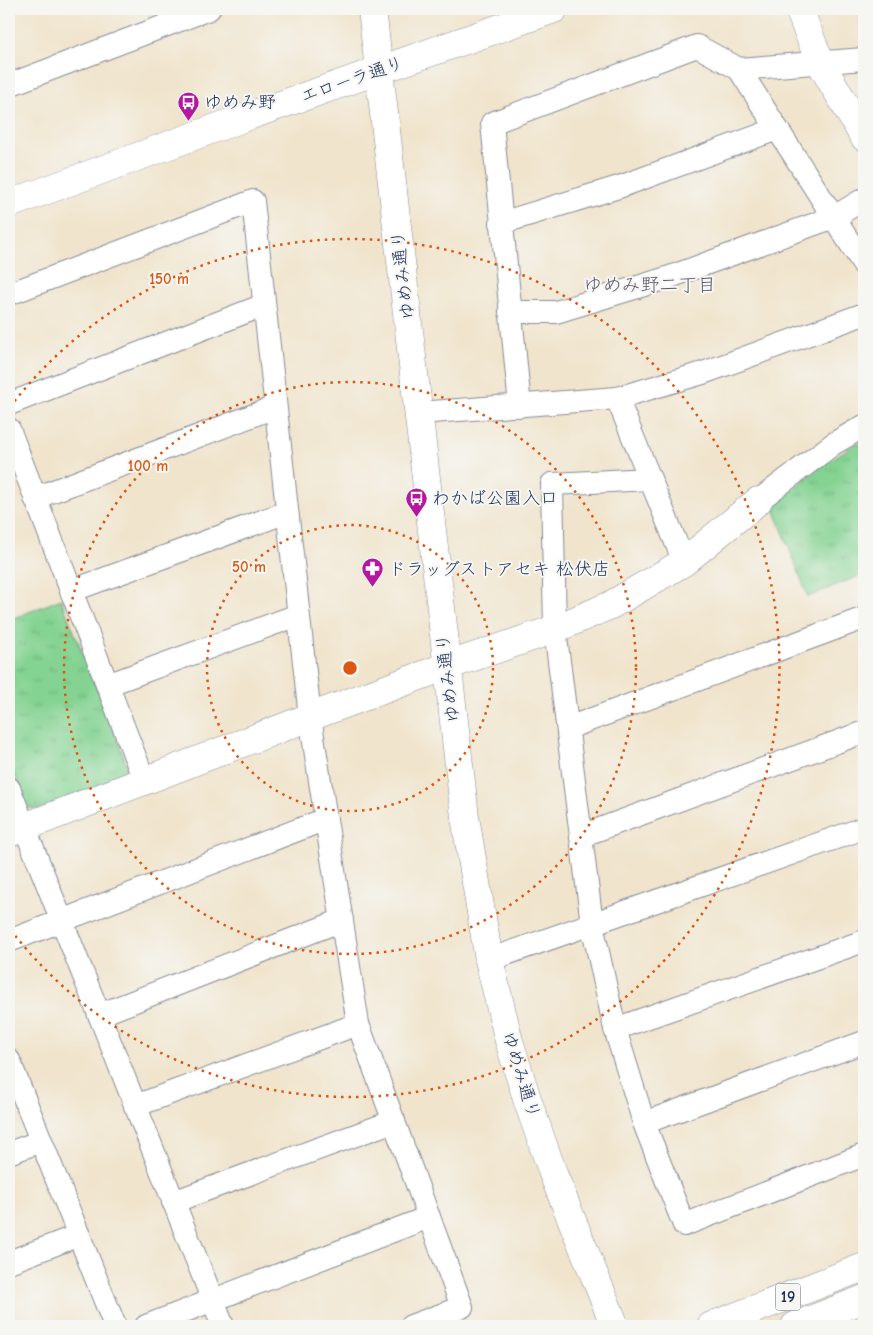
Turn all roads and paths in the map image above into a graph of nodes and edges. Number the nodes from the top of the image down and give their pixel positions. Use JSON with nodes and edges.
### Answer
{"nodes":[{"id":1,"x":210,"y":9,"type":"edge"},
{"id":2,"x":372,"y":9,"type":"edge"},
{"id":3,"x":554,"y":9,"type":"edge"},
{"id":4,"x":799,"y":9,"type":"edge"},
{"id":5,"x":864,"y":59,"type":"edge"},
{"id":6,"x":820,"y":62,"type":"junction"},
{"id":7,"x":739,"y":69,"type":"junction"},
{"id":8,"x":379,"y":71,"type":"junction"},
{"id":9,"x":9,"y":85,"type":"edge"},
{"id":10,"x":777,"y":129,"type":"junction"},
{"id":11,"x":864,"y":137,"type":"edge"},
{"id":12,"x":864,"y":199,"type":"edge"},
{"id":13,"x":9,"y":204,"type":"edge"},
{"id":14,"x":834,"y":217,"type":"junction"},
{"id":15,"x":501,"y":222,"type":"junction"},
{"id":16,"x":864,"y":265,"type":"edge"},
{"id":17,"x":9,"y":294,"type":"edge"},
{"id":18,"x":264,"y":305,"type":"junction"},
{"id":19,"x":510,"y":312,"type":"junction"},
{"id":20,"x":864,"y":314,"type":"edge"},
{"id":21,"x":617,"y":398,"type":"junction"},
{"id":22,"x":9,"y":404,"type":"edge"},
{"id":23,"x":520,"y":406,"type":"junction"},
{"id":24,"x":276,"y":407,"type":"junction"},
{"id":25,"x":419,"y":413,"type":"junction"},
{"id":26,"x":864,"y":426,"type":"edge"},
{"id":27,"x":9,"y":428,"type":"edge"},
{"id":28,"x":650,"y":479,"type":"junction"},
{"id":29,"x":35,"y":498,"type":"junction"},
{"id":30,"x":758,"y":501,"type":"joint"},
{"id":31,"x":287,"y":512,"type":"junction"},
{"id":32,"x":684,"y":562,"type":"junction"},
{"id":33,"x":71,"y":591,"type":"junction"},
{"id":34,"x":298,"y":615,"type":"junction"},
{"id":35,"x":864,"y":618,"type":"edge"},
{"id":36,"x":556,"y":629,"type":"junction"},
{"id":37,"x":447,"y":666,"type":"junction"},
{"id":38,"x":107,"y":684,"type":"junction"},
{"id":39,"x":310,"y":717,"type":"junction"},
{"id":40,"x":568,"y":728,"type":"junction"},
{"id":41,"x":864,"y":732,"type":"edge"},
{"id":42,"x":144,"y":780,"type":"junction"},
{"id":43,"x":9,"y":788,"type":"edge"},
{"id":44,"x":326,"y":819,"type":"junction"},
{"id":45,"x":864,"y":828,"type":"edge"},
{"id":46,"x":16,"y":830,"type":"edge"},
{"id":47,"x":581,"y":836,"type":"junction"},
{"id":48,"x":342,"y":920,"type":"junction"},
{"id":49,"x":61,"y":921,"type":"junction"},
{"id":50,"x":592,"y":924,"type":"junction"},
{"id":51,"x":9,"y":941,"type":"edge"},
{"id":52,"x":864,"y":941,"type":"edge"},
{"id":53,"x":489,"y":960,"type":"junction"},
{"id":54,"x":99,"y":1015,"type":"junction"},
{"id":55,"x":358,"y":1024,"type":"junction"},
{"id":56,"x":615,"y":1029,"type":"junction"},
{"id":57,"x":864,"y":1042,"type":"edge"},
{"id":58,"x":9,"y":1060,"type":"edge"},
{"id":59,"x":135,"y":1106,"type":"junction"},
{"id":60,"x":394,"y":1121,"type":"junction"},
{"id":61,"x":644,"y":1124,"type":"junction"},
{"id":62,"x":41,"y":1141,"type":"junction"},
{"id":63,"x":9,"y":1153,"type":"edge"},
{"id":64,"x":864,"y":1156,"type":"edge"},
{"id":65,"x":173,"y":1202,"type":"junction"},
{"id":66,"x":429,"y":1217,"type":"junction"},
{"id":67,"x":79,"y":1235,"type":"junction"},
{"id":68,"x":9,"y":1262,"type":"edge"},
{"id":69,"x":864,"y":1267,"type":"edge"},
{"id":70,"x":864,"y":1299,"type":"edge"},
{"id":71,"x":213,"y":1300,"type":"junction"},
{"id":72,"x":115,"y":1326,"type":"edge"},
{"id":73,"x":146,"y":1326,"type":"edge"},
{"id":74,"x":223,"y":1326,"type":"edge"},
{"id":75,"x":411,"y":1326,"type":"edge"},
{"id":76,"x":615,"y":1326,"type":"edge"},
{"id":77,"x":711,"y":1326,"type":"edge"},
{"id":78,"x":795,"y":1326,"type":"edge"}],
"edges":[{"from":1,"to":9,"type":"street"},
{"from":2,"to":8,"type":"street","name":"ゆめみ通り"},
{"from":3,"to":8,"type":"street","name":"エローラ通り"},
{"from":4,"to":6,"type":"street"},
{"from":5,"to":6,"type":"street"},
{"from":6,"to":7,"type":"street"},
{"from":6,"to":11,"type":"street"},
{"from":7,"to":10,"type":"street"},
{"from":7,"to":15,"type":"street"},
{"from":8,"to":13,"type":"street","name":"エローラ通り"},
{"from":8,"to":25,"type":"street","name":"ゆめみ通り"},
{"from":10,"to":14,"type":"street"},
{"from":10,"to":15,"type":"street"},
{"from":12,"to":14,"type":"street"},
{"from":14,"to":16,"type":"street"},
{"from":14,"to":19,"type":"street"},
{"from":15,"to":19,"type":"street"},
{"from":17,"to":18,"type":"street"},
{"from":18,"to":22,"type":"street"},
{"from":18,"to":24,"type":"street"},
{"from":19,"to":23,"type":"street"},
{"from":20,"to":21,"type":"street"},
{"from":21,"to":23,"type":"street"},
{"from":21,"to":28,"type":"street"},
{"from":23,"to":25,"type":"street"},
{"from":24,"to":29,"type":"street"},
{"from":24,"to":31,"type":"street"},
{"from":25,"to":37,"type":"street","name":"ゆめみ通り"},
{"from":26,"to":30,"type":"street"},
{"from":27,"to":29,"type":"street"},
{"from":28,"to":32,"type":"street"},
{"from":28,"to":36,"type":"street"},
{"from":29,"to":33,"type":"street"},
{"from":30,"to":32,"type":"street"},
{"from":31,"to":33,"type":"street"},
{"from":31,"to":34,"type":"street"},
{"from":32,"to":36,"type":"street"},
{"from":33,"to":38,"type":"street"},
{"from":34,"to":38,"type":"street"},
{"from":34,"to":39,"type":"street"},
{"from":35,"to":40,"type":"street"},
{"from":36,"to":37,"type":"street"},
{"from":36,"to":40,"type":"street"},
{"from":37,"to":39,"type":"street"},
{"from":37,"to":53,"type":"street","name":"ゆめみ通り"},
{"from":38,"to":42,"type":"street"},
{"from":39,"to":42,"type":"street"},
{"from":39,"to":44,"type":"street"},
{"from":40,"to":47,"type":"street"},
{"from":41,"to":47,"type":"street"},
{"from":42,"to":46,"type":"street"},
{"from":43,"to":46,"type":"street"},
{"from":44,"to":48,"type":"street"},
{"from":44,"to":49,"type":"street"},
{"from":45,"to":50,"type":"street"},
{"from":46,"to":49,"type":"street"},
{"from":47,"to":50,"type":"street"},
{"from":48,"to":54,"type":"street"},
{"from":48,"to":55,"type":"street"},
{"from":49,"to":51,"type":"street"},
{"from":49,"to":54,"type":"street"},
{"from":50,"to":53,"type":"street"},
{"from":50,"to":56,"type":"street"},
{"from":52,"to":56,"type":"street"},
{"from":53,"to":76,"type":"street","name":"ゆめみ通り"},
{"from":54,"to":59,"type":"street"},
{"from":55,"to":59,"type":"street"},
{"from":55,"to":60,"type":"street"},
{"from":56,"to":61,"type":"street"},
{"from":57,"to":61,"type":"street"},
{"from":58,"to":62,"type":"street"},
{"from":59,"to":65,"type":"street"},
{"from":60,"to":65,"type":"street"},
{"from":60,"to":66,"type":"street"},
{"from":61,"to":64,"type":"street"},
{"from":62,"to":63,"type":"street"},
{"from":62,"to":67,"type":"street"},
{"from":65,"to":71,"type":"street"},
{"from":66,"to":71,"type":"street"},
{"from":66,"to":75,"type":"street"},
{"from":67,"to":68,"type":"street"},
{"from":67,"to":72,"type":"street"},
{"from":69,"to":77,"type":"street","number":"19"},
{"from":70,"to":78,"type":"street","number":"19"},
{"from":71,"to":73,"type":"street"},
{"from":71,"to":74,"type":"street"}]}
